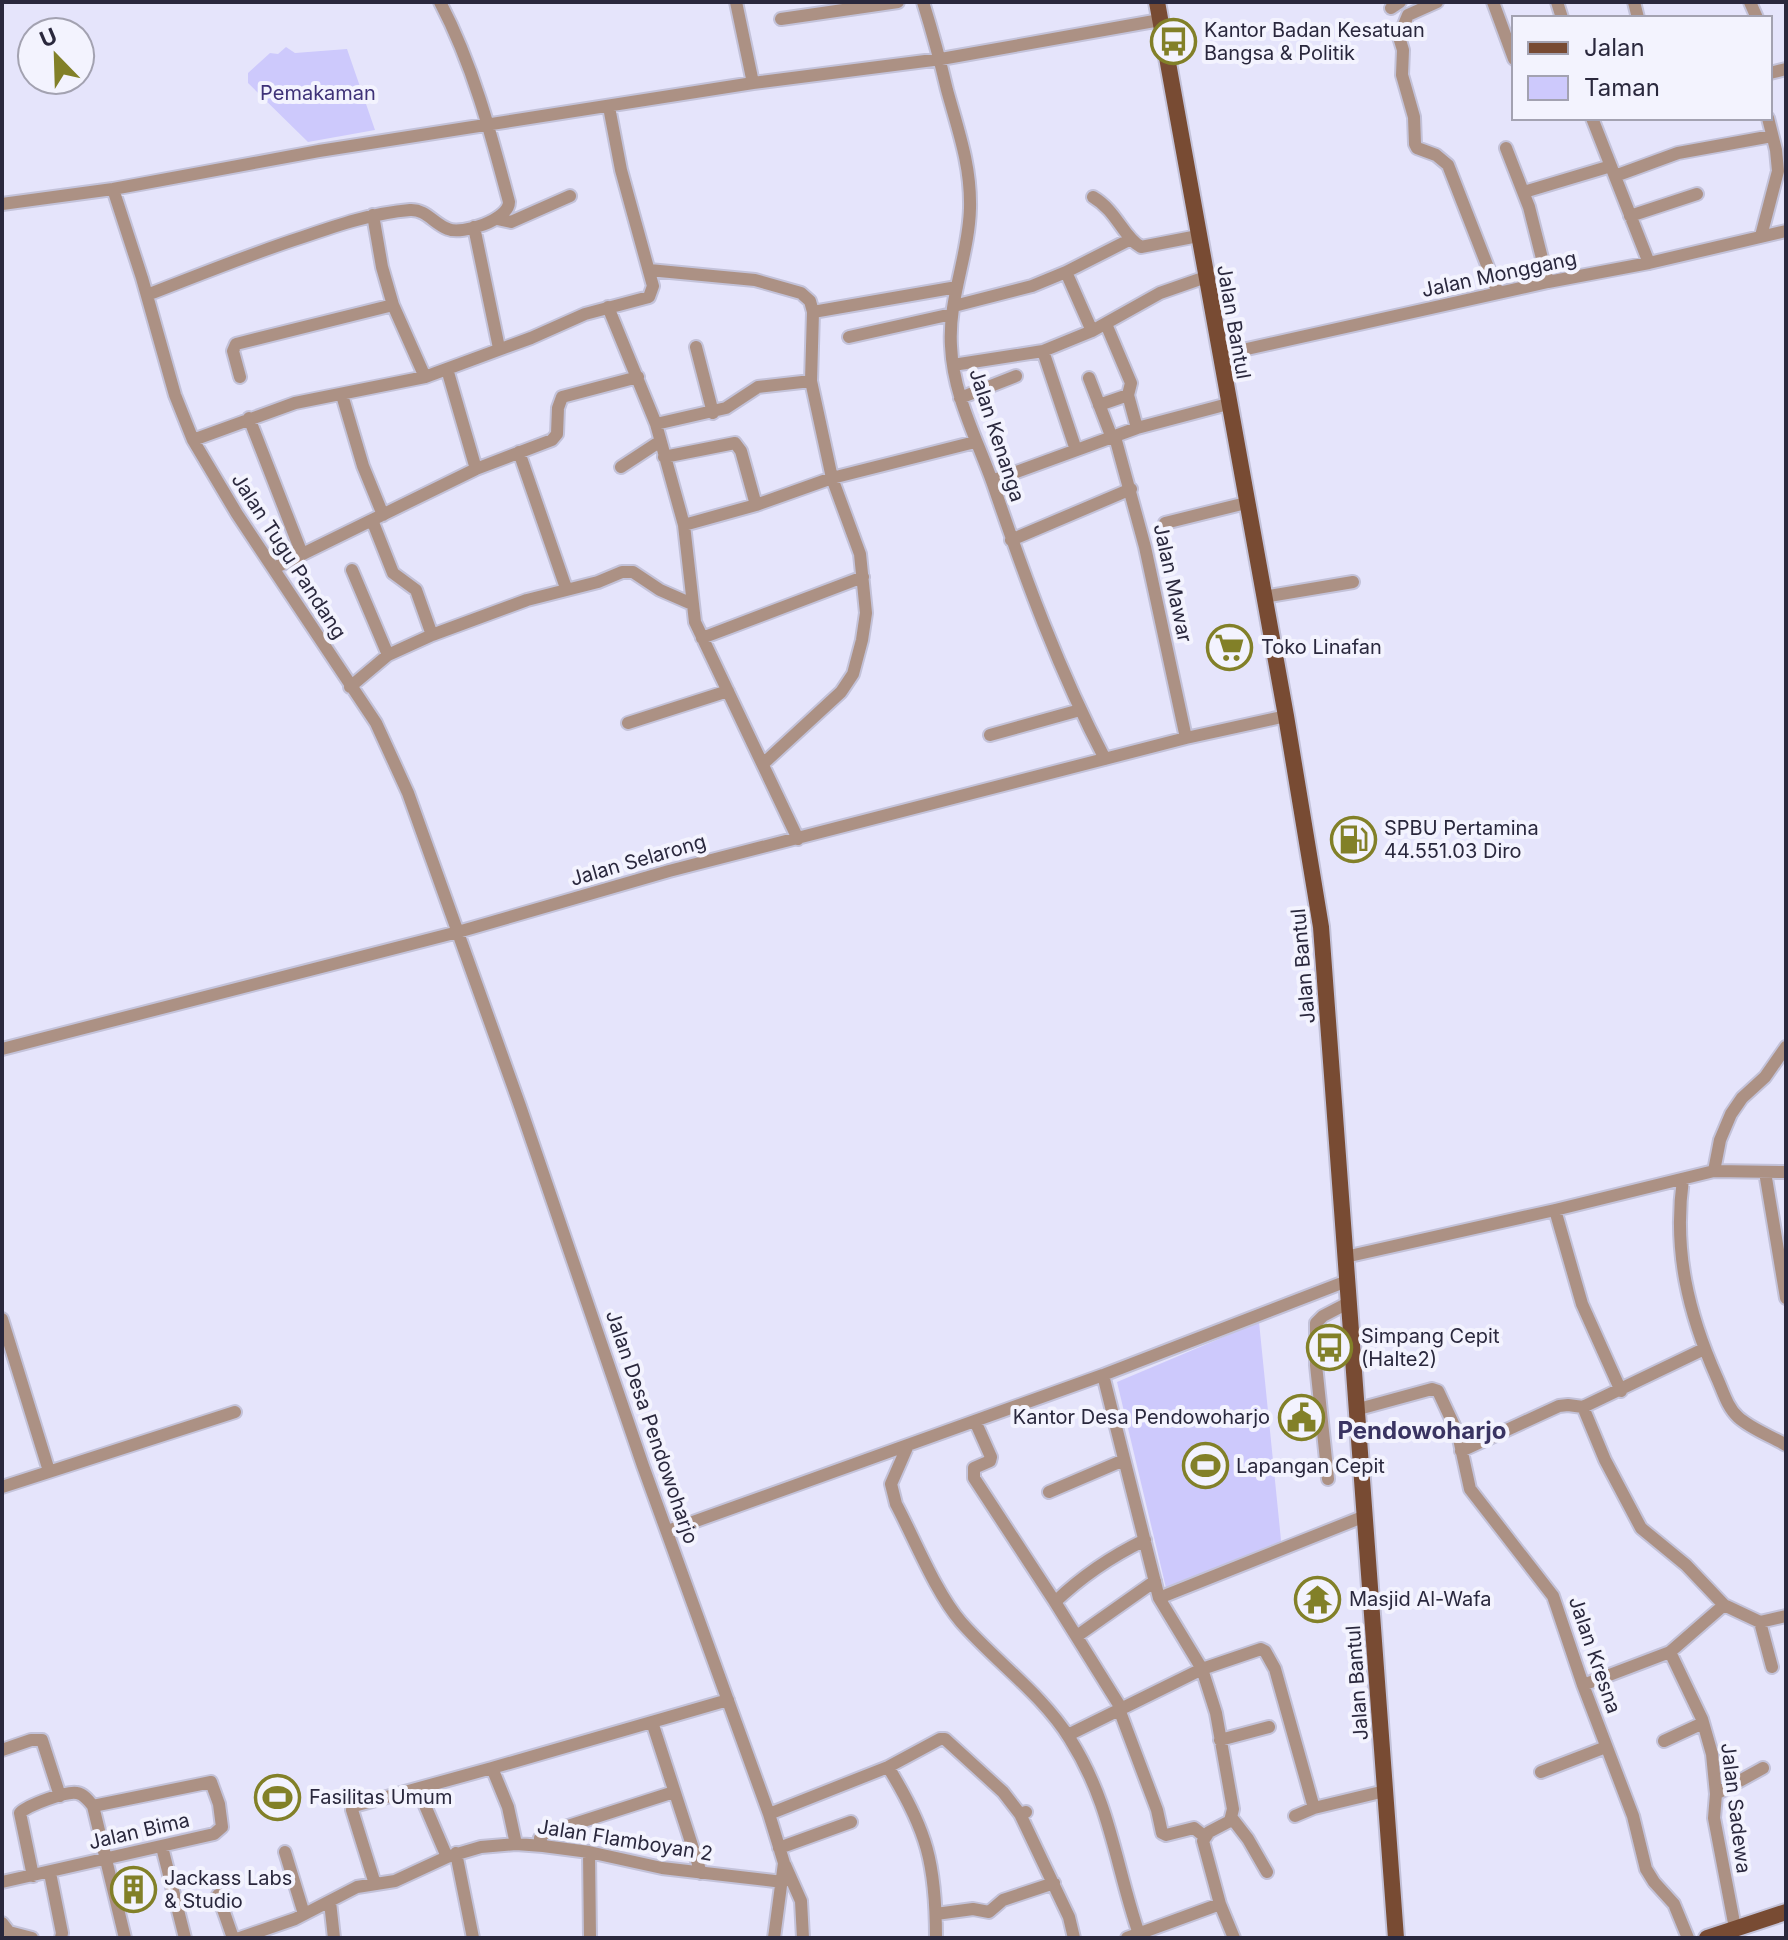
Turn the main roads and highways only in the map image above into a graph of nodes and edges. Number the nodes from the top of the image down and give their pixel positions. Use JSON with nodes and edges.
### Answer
{"nodes":[{"id":1,"x":1157,"y":2,"type":"edge"},
{"id":2,"x":1786,"y":1912,"type":"edge"},
{"id":3,"x":1396,"y":1938,"type":"edge"},
{"id":4,"x":1707,"y":1938,"type":"edge"}],
"edges":[{"from":1,"to":3,"type":"main road","name":"Jalan Bantul"},
{"from":2,"to":4,"type":"main road"}]}
